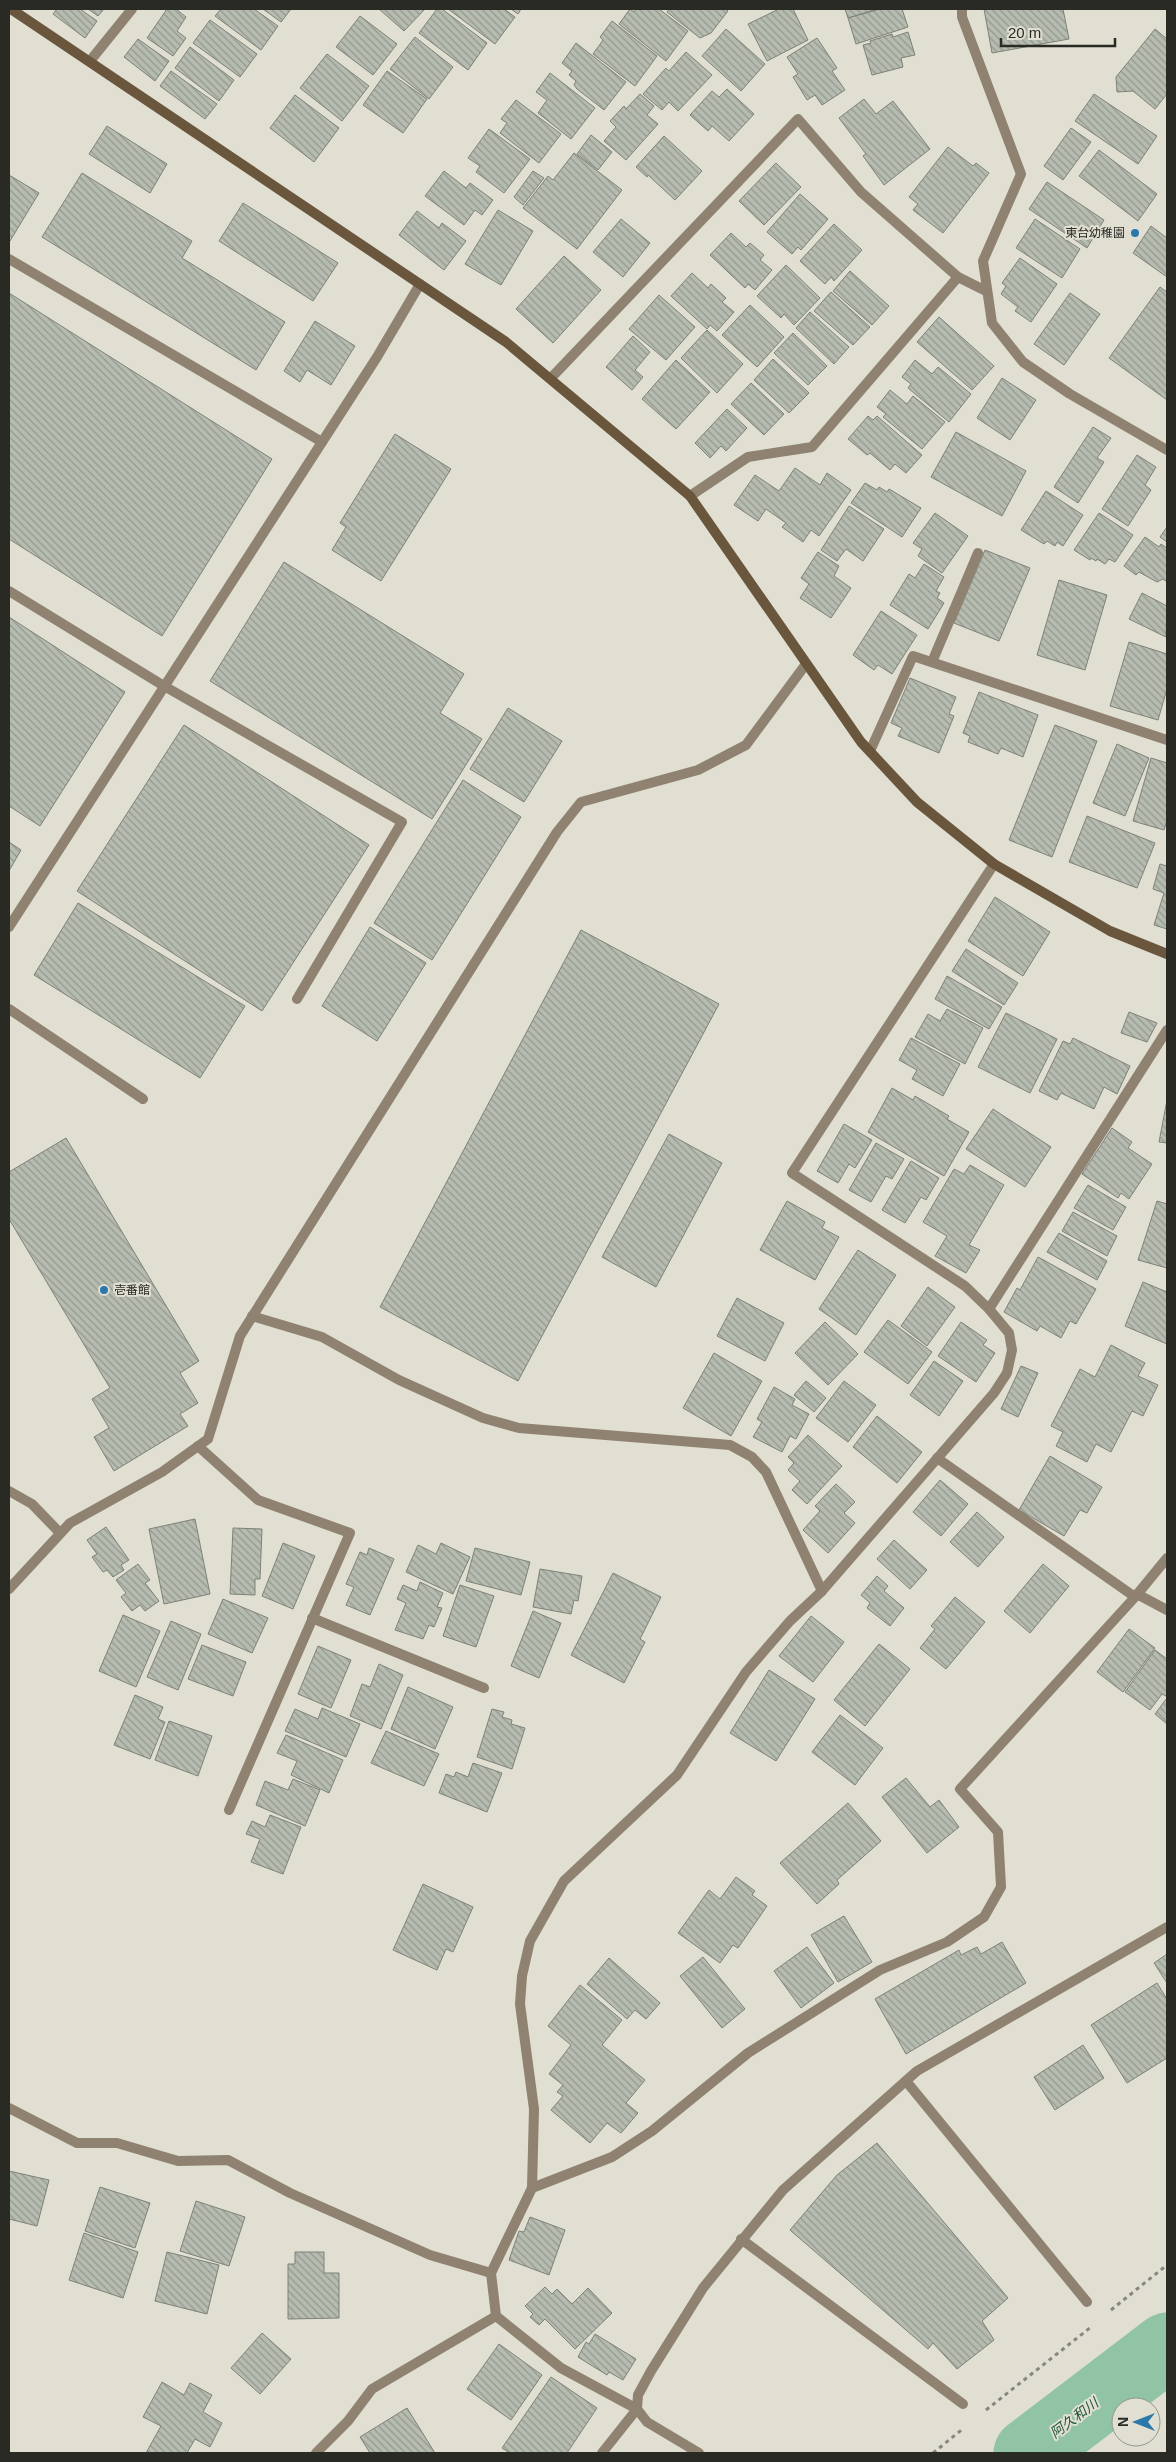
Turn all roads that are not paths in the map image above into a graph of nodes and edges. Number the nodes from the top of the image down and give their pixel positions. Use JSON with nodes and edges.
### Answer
{"nodes":[{"id":1,"x":11,"y":9,"type":"edge"},
{"id":2,"x":132,"y":9,"type":"edge"},
{"id":3,"x":962,"y":9,"type":"edge"},
{"id":4,"x":90,"y":61,"type":"junction"},
{"id":5,"x":9,"y":260,"type":"edge"},
{"id":6,"x":958,"y":277,"type":"junction"},
{"id":7,"x":420,"y":284,"type":"junction"},
{"id":8,"x":986,"y":291,"type":"junction"},
{"id":9,"x":550,"y":378,"type":"junction"},
{"id":10,"x":322,"y":442,"type":"junction"},
{"id":11,"x":1167,"y":450,"type":"edge"},
{"id":12,"x":690,"y":496,"type":"junction"},
{"id":13,"x":978,"y":554,"type":"dead end"},
{"id":14,"x":9,"y":591,"type":"edge"},
{"id":15,"x":932,"y":662,"type":"junction"},
{"id":16,"x":806,"y":664,"type":"junction"},
{"id":17,"x":164,"y":686,"type":"junction"},
{"id":18,"x":1167,"y":740,"type":"edge"},
{"id":19,"x":870,"y":751,"type":"junction"},
{"id":20,"x":994,"y":864,"type":"junction"},
{"id":21,"x":9,"y":927,"type":"edge"},
{"id":22,"x":1167,"y":954,"type":"edge"},
{"id":23,"x":297,"y":999,"type":"dead end"},
{"id":24,"x":9,"y":1009,"type":"edge"},
{"id":25,"x":1167,"y":1030,"type":"edge"},
{"id":26,"x":144,"y":1099,"type":"dead end"},
{"id":27,"x":988,"y":1309,"type":"junction"},
{"id":28,"x":252,"y":1316,"type":"junction"},
{"id":29,"x":198,"y":1446,"type":"junction"},
{"id":30,"x":937,"y":1458,"type":"junction"},
{"id":31,"x":9,"y":1491,"type":"edge"},
{"id":32,"x":60,"y":1533,"type":"junction"},
{"id":33,"x":1167,"y":1558,"type":"edge"},
{"id":34,"x":9,"y":1589,"type":"edge"},
{"id":35,"x":822,"y":1591,"type":"junction"},
{"id":36,"x":1136,"y":1596,"type":"junction"},
{"id":37,"x":1167,"y":1610,"type":"edge"},
{"id":38,"x":312,"y":1618,"type":"junction"},
{"id":39,"x":484,"y":1688,"type":"dead end"},
{"id":40,"x":229,"y":1810,"type":"dead end"},
{"id":41,"x":1167,"y":1927,"type":"edge"},
{"id":42,"x":906,"y":2081,"type":"junction"},
{"id":43,"x":9,"y":2108,"type":"edge"},
{"id":44,"x":532,"y":2188,"type":"junction"},
{"id":45,"x":741,"y":2239,"type":"junction"},
{"id":46,"x":491,"y":2273,"type":"junction"},
{"id":47,"x":1086,"y":2302,"type":"dead end"},
{"id":48,"x":496,"y":2316,"type":"junction"},
{"id":49,"x":963,"y":2404,"type":"dead end"},
{"id":50,"x":637,"y":2409,"type":"junction"},
{"id":51,"x":316,"y":2453,"type":"edge"},
{"id":52,"x":602,"y":2453,"type":"edge"},
{"id":53,"x":699,"y":2453,"type":"edge"}],
"edges":[{"from":1,"to":4,"type":"street"},
{"from":2,"to":4,"type":"street"},
{"from":3,"to":8,"type":"street"},
{"from":4,"to":7,"type":"street"},
{"from":5,"to":10,"type":"street"},
{"from":6,"to":8,"type":"street"},
{"from":6,"to":9,"type":"street"},
{"from":6,"to":12,"type":"street"},
{"from":7,"to":9,"type":"street"},
{"from":7,"to":10,"type":"street"},
{"from":8,"to":11,"type":"street"},
{"from":9,"to":12,"type":"street"},
{"from":10,"to":17,"type":"street"},
{"from":12,"to":16,"type":"street"},
{"from":13,"to":15,"type":"street"},
{"from":14,"to":17,"type":"street"},
{"from":15,"to":18,"type":"street"},
{"from":15,"to":19,"type":"street"},
{"from":16,"to":19,"type":"street"},
{"from":16,"to":28,"type":"street"},
{"from":17,"to":21,"type":"street"},
{"from":17,"to":23,"type":"street"},
{"from":19,"to":20,"type":"street"},
{"from":20,"to":22,"type":"street"},
{"from":20,"to":27,"type":"street"},
{"from":24,"to":26,"type":"street"},
{"from":25,"to":27,"type":"street"},
{"from":27,"to":30,"type":"street"},
{"from":28,"to":29,"type":"street"},
{"from":28,"to":35,"type":"street"},
{"from":29,"to":32,"type":"street"},
{"from":29,"to":38,"type":"street"},
{"from":30,"to":35,"type":"street"},
{"from":30,"to":36,"type":"street"},
{"from":31,"to":32,"type":"street"},
{"from":32,"to":34,"type":"street"},
{"from":33,"to":36,"type":"street"},
{"from":35,"to":44,"type":"street"},
{"from":36,"to":37,"type":"street"},
{"from":36,"to":44,"type":"street"},
{"from":38,"to":39,"type":"street"},
{"from":38,"to":40,"type":"street"},
{"from":41,"to":42,"type":"street"},
{"from":42,"to":45,"type":"street"},
{"from":42,"to":47,"type":"street"},
{"from":43,"to":46,"type":"street"},
{"from":44,"to":46,"type":"street"},
{"from":45,"to":49,"type":"street"},
{"from":45,"to":50,"type":"street"},
{"from":46,"to":48,"type":"street"},
{"from":48,"to":50,"type":"street"},
{"from":48,"to":51,"type":"street"},
{"from":50,"to":52,"type":"street"},
{"from":50,"to":53,"type":"street"}]}
